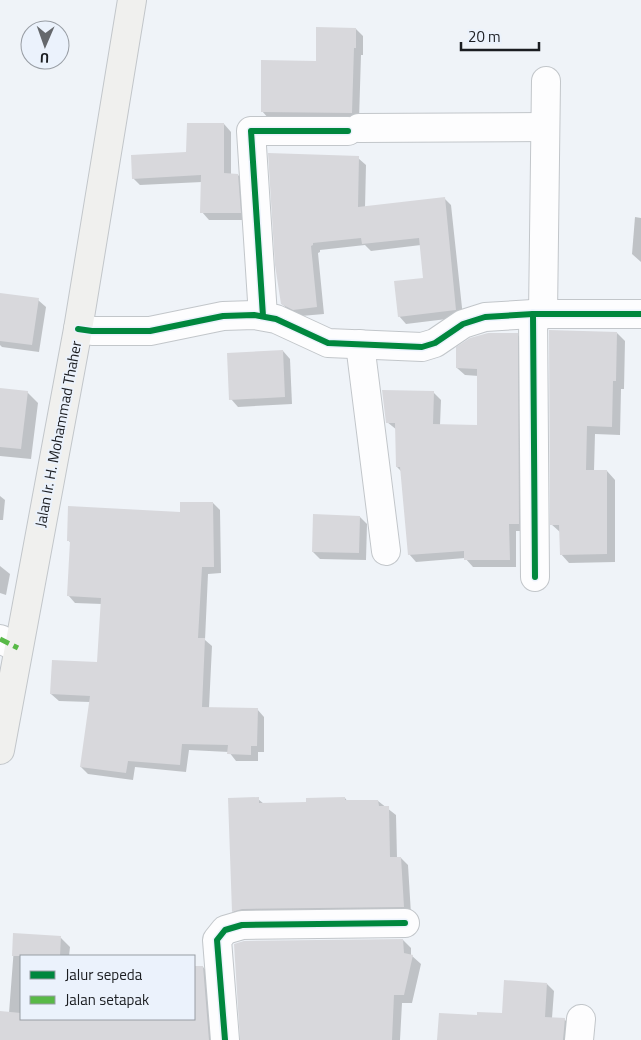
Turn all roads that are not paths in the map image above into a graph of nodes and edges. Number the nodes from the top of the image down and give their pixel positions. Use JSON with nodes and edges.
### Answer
{"nodes":[{"id":1,"x":132,"y":0,"type":"edge"},
{"id":2,"x":546,"y":81,"type":"dead end"},
{"id":3,"x":545,"y":127,"type":"junction"},
{"id":4,"x":641,"y":314,"type":"edge"},
{"id":5,"x":538,"y":315,"type":"junction"},
{"id":6,"x":263,"y":316,"type":"junction"},
{"id":7,"x":78,"y":329,"type":"junction"},
{"id":8,"x":360,"y":344,"type":"junction"},
{"id":9,"x":386,"y":551,"type":"dead end"},
{"id":10,"x":535,"y":577,"type":"dead end"},
{"id":11,"x":9,"y":644,"type":"edge"},
{"id":12,"x":5,"y":699,"type":"edge"},
{"id":13,"x":0,"y":750,"type":"edge"},
{"id":14,"x":405,"y":924,"type":"dead end"},
{"id":15,"x":225,"y":1040,"type":"edge"}],
"edges":[{"from":1,"to":7,"type":"main road","name":"Jalan Ir. H. Mohammad Thaher"},
{"from":2,"to":3,"type":"street"},
{"from":3,"to":5,"type":"street"},
{"from":3,"to":6,"type":"street"},
{"from":4,"to":5,"type":"street"},
{"from":5,"to":8,"type":"street"},
{"from":5,"to":10,"type":"street"},
{"from":6,"to":7,"type":"street"},
{"from":6,"to":8,"type":"street"},
{"from":7,"to":11,"type":"main road","name":"Jalan Ir. H. Mohammad Thaher"},
{"from":8,"to":9,"type":"street"},
{"from":11,"to":12,"type":"main road","name":"Jalan Ir. H. Mohammad Thaher"},
{"from":12,"to":13,"type":"main road","name":"Jalan Ir. H. Mohammad Thaher"},
{"from":14,"to":15,"type":"street"}]}
